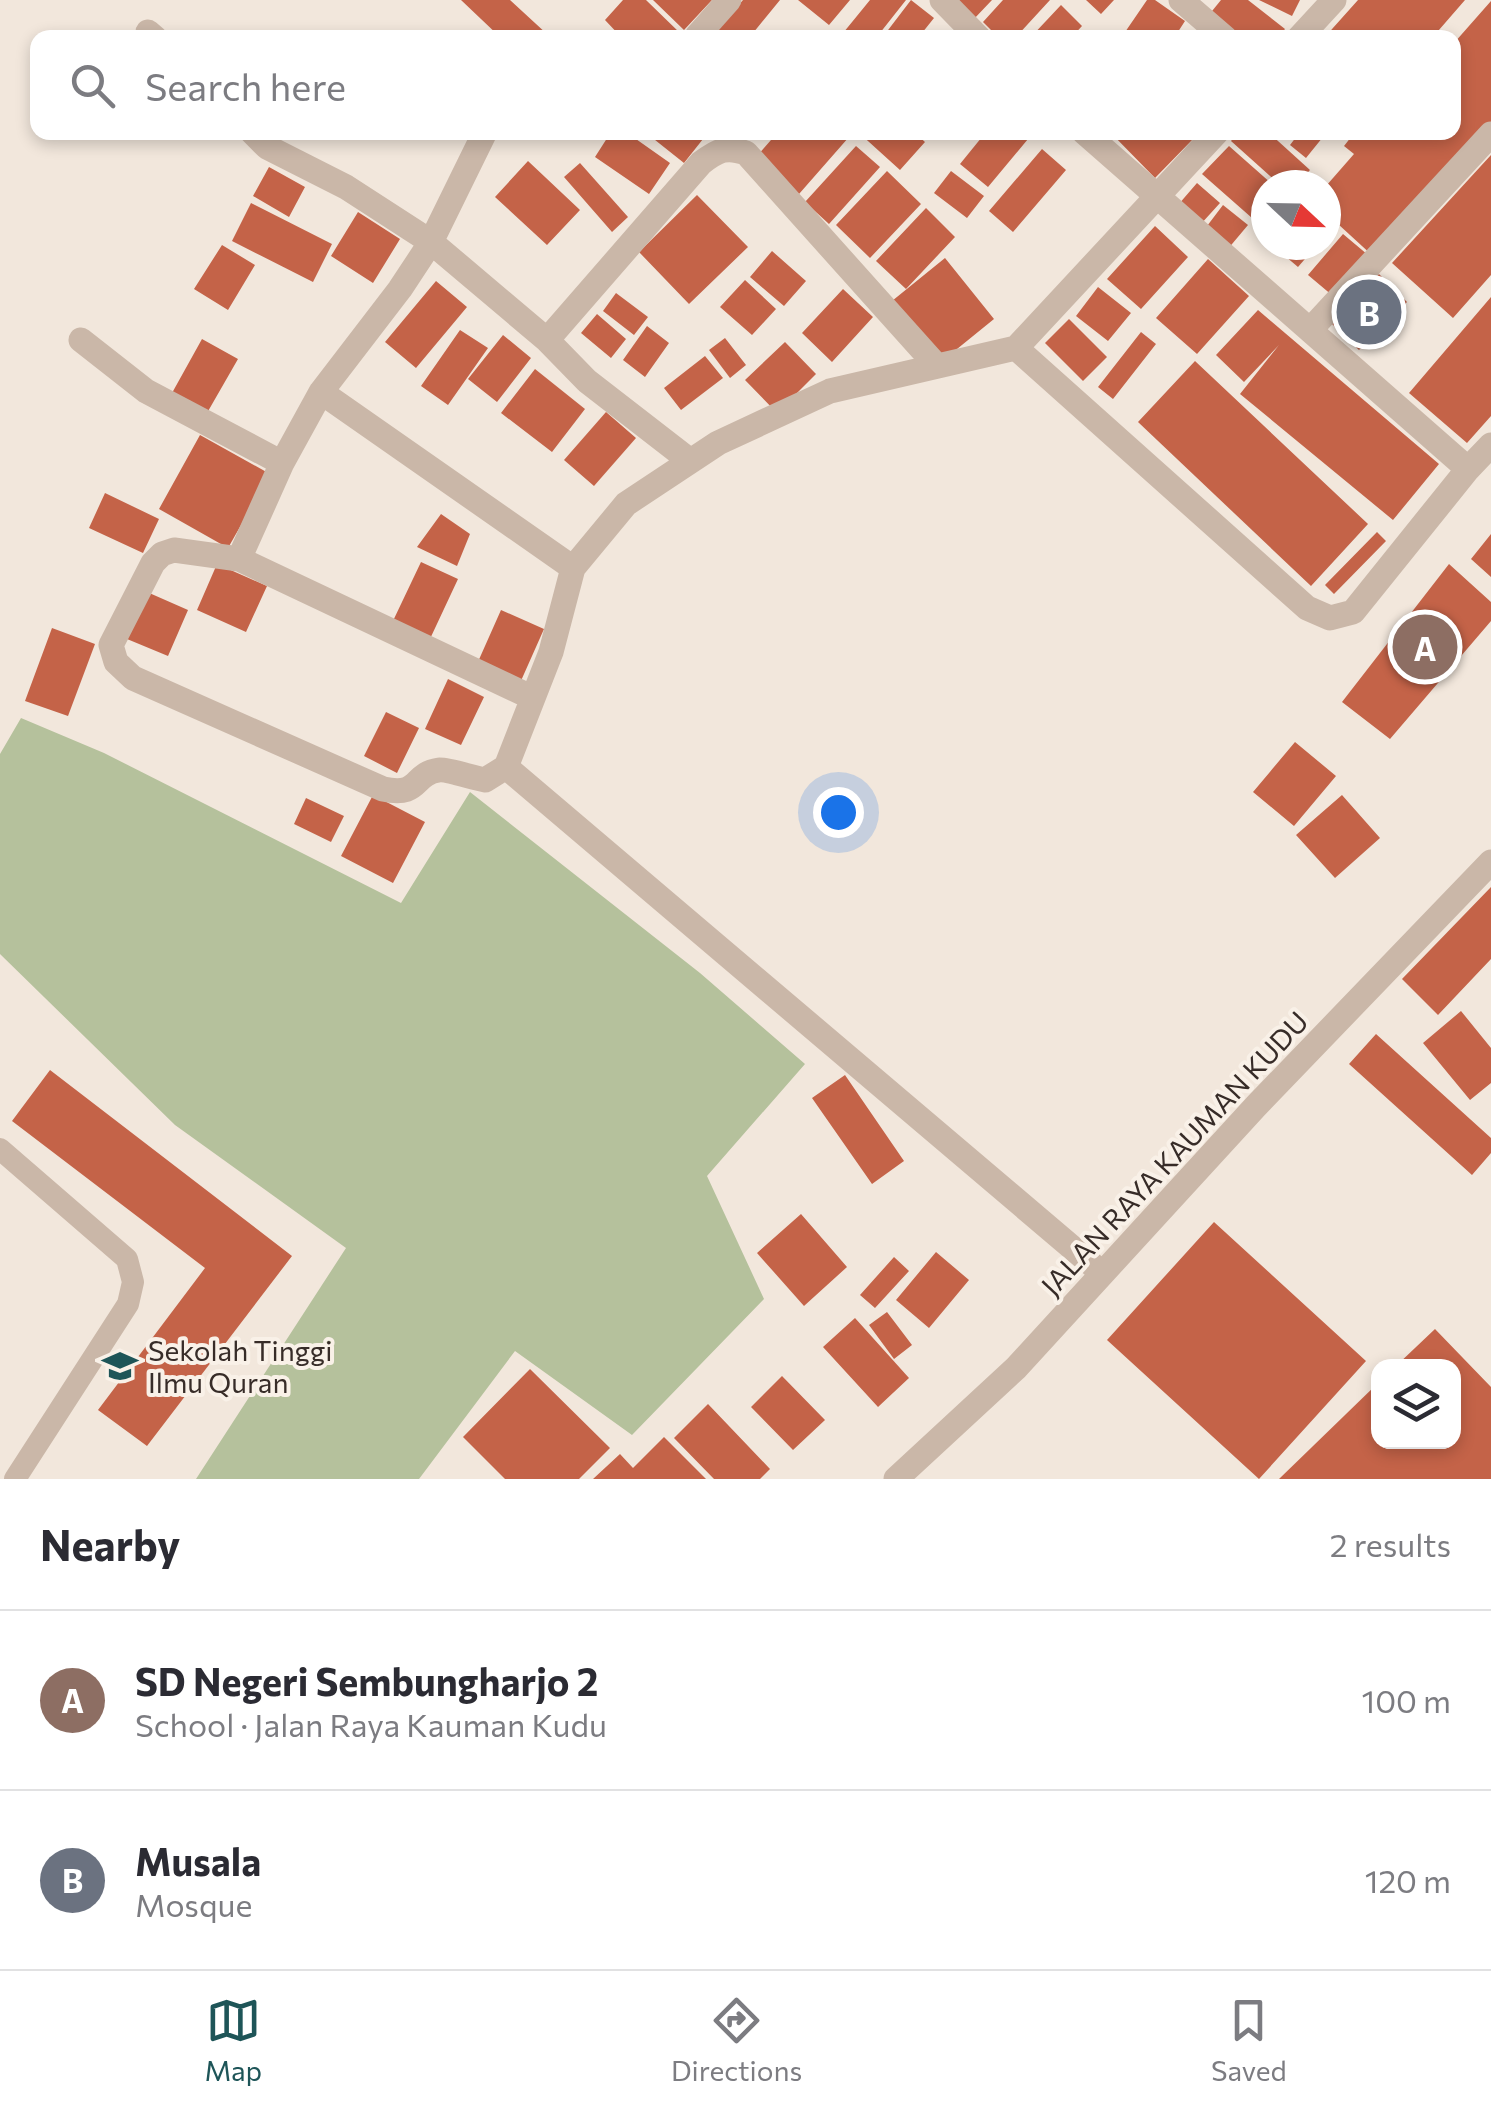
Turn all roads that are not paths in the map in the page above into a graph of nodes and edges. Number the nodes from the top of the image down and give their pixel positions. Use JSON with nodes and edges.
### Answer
{"nodes":[{"id":1,"x":729,"y":0,"type":"edge"},
{"id":2,"x":942,"y":0,"type":"edge"},
{"id":3,"x":1182,"y":0,"type":"edge"},
{"id":4,"x":1334,"y":0,"type":"edge"},
{"id":5,"x":702,"y":30,"type":"edge"},
{"id":6,"x":972,"y":30,"type":"edge"},
{"id":7,"x":1217,"y":30,"type":"edge"},
{"id":8,"x":1306,"y":30,"type":"edge"},
{"id":9,"x":1491,"y":134,"type":"edge"},
{"id":10,"x":260,"y":140,"type":"edge"},
{"id":11,"x":482,"y":140,"type":"edge"},
{"id":12,"x":1093,"y":140,"type":"edge"},
{"id":13,"x":1211,"y":140,"type":"edge"},
{"id":14,"x":1158,"y":199,"type":"junction"},
{"id":15,"x":431,"y":242,"type":"junction"},
{"id":16,"x":1310,"y":329,"type":"junction"},
{"id":17,"x":80,"y":340,"type":"dead end"},
{"id":18,"x":547,"y":340,"type":"junction"},
{"id":19,"x":1016,"y":348,"type":"junction"},
{"id":20,"x":936,"y":365,"type":"junction"},
{"id":21,"x":321,"y":392,"type":"junction"},
{"id":22,"x":1491,"y":445,"type":"edge"},
{"id":23,"x":689,"y":460,"type":"junction"},
{"id":24,"x":282,"y":463,"type":"junction"},
{"id":25,"x":1468,"y":469,"type":"junction"},
{"id":26,"x":238,"y":559,"type":"junction"},
{"id":27,"x":572,"y":568,"type":"junction"},
{"id":28,"x":533,"y":698,"type":"junction"},
{"id":29,"x":506,"y":766,"type":"junction"},
{"id":30,"x":1491,"y":862,"type":"edge"},
{"id":31,"x":0,"y":1149,"type":"edge"},
{"id":32,"x":1102,"y":1273,"type":"junction"},
{"id":33,"x":15,"y":1479,"type":"edge"},
{"id":34,"x":896,"y":1479,"type":"edge"}],
"edges":[{"from":1,"to":5,"type":"street"},
{"from":2,"to":6,"type":"street"},
{"from":3,"to":7,"type":"street"},
{"from":4,"to":8,"type":"street"},
{"from":9,"to":16,"type":"street"},
{"from":10,"to":15,"type":"street"},
{"from":11,"to":15,"type":"street"},
{"from":12,"to":14,"type":"street"},
{"from":13,"to":14,"type":"street"},
{"from":14,"to":16,"type":"street"},
{"from":14,"to":19,"type":"street"},
{"from":15,"to":18,"type":"street"},
{"from":15,"to":21,"type":"street"},
{"from":16,"to":25,"type":"street"},
{"from":17,"to":24,"type":"street"},
{"from":18,"to":20,"type":"street"},
{"from":18,"to":23,"type":"street"},
{"from":19,"to":20,"type":"street"},
{"from":19,"to":25,"type":"street"},
{"from":20,"to":23,"type":"street"},
{"from":21,"to":24,"type":"street"},
{"from":21,"to":27,"type":"street"},
{"from":22,"to":25,"type":"street"},
{"from":23,"to":27,"type":"street"},
{"from":24,"to":26,"type":"street"},
{"from":26,"to":28,"type":"street"},
{"from":26,"to":29,"type":"street"},
{"from":27,"to":28,"type":"street"},
{"from":28,"to":29,"type":"street"},
{"from":29,"to":32,"type":"street"},
{"from":30,"to":32,"type":"street","name":"JALAN RAYA KAUMAN KUDU"},
{"from":31,"to":33,"type":"lane"},
{"from":32,"to":34,"type":"street","name":"JALAN RAYA KAUMAN KUDU"}]}
